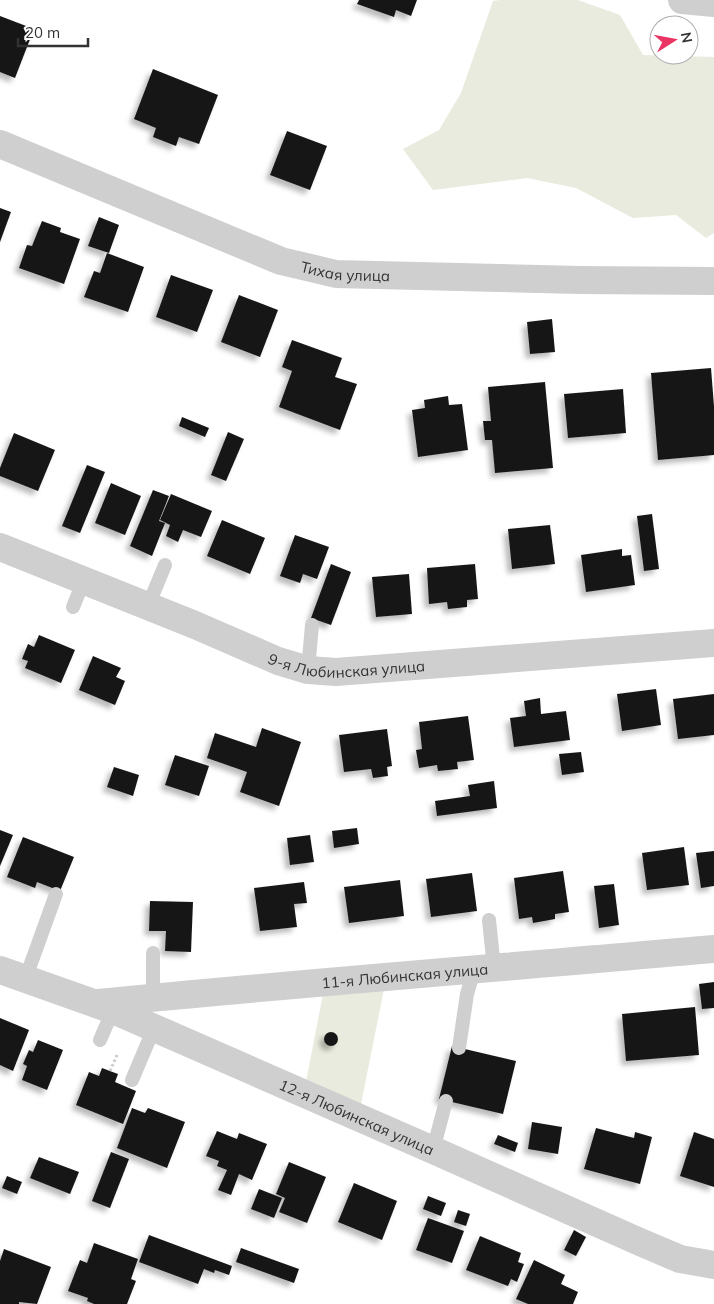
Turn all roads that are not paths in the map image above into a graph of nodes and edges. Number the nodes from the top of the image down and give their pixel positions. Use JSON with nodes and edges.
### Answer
{"nodes":[{"id":1,"x":682,"y":0,"type":"edge"},
{"id":2,"x":714,"y":3,"type":"edge"},
{"id":3,"x":0,"y":144,"type":"edge"},
{"id":4,"x":714,"y":281,"type":"edge"},
{"id":5,"x":0,"y":547,"type":"edge"},
{"id":6,"x":165,"y":566,"type":"dead end"},
{"id":7,"x":84,"y":580,"type":"junction"},
{"id":8,"x":148,"y":606,"type":"junction"},
{"id":9,"x":72,"y":607,"type":"dead end"},
{"id":10,"x":312,"y":626,"type":"dead end"},
{"id":11,"x":714,"y":643,"type":"edge"},
{"id":12,"x":308,"y":670,"type":"junction"},
{"id":13,"x":56,"y":894,"type":"dead end"},
{"id":14,"x":488,"y":920,"type":"dead end"},
{"id":15,"x":714,"y":948,"type":"edge"},
{"id":16,"x":152,"y":953,"type":"dead end"},
{"id":17,"x":484,"y":969,"type":"junction"},
{"id":18,"x":12,"y":975,"type":"edge"},
{"id":19,"x":153,"y":997,"type":"junction"},
{"id":20,"x":104,"y":1007,"type":"junction"},
{"id":21,"x":154,"y":1028,"type":"junction"},
{"id":22,"x":100,"y":1040,"type":"dead end"},
{"id":23,"x":459,"y":1048,"type":"dead end"},
{"id":24,"x":132,"y":1080,"type":"dead end"},
{"id":25,"x":446,"y":1101,"type":"dead end"},
{"id":26,"x":433,"y":1150,"type":"junction"},
{"id":27,"x":714,"y":1265,"type":"edge"}],
"edges":[{"from":1,"to":2,"type":"street"},
{"from":3,"to":4,"type":"street","name":"Тихая улица"},
{"from":5,"to":7,"type":"street","name":"9-я Любинская улица"},
{"from":6,"to":8,"type":"lane"},
{"from":7,"to":8,"type":"street","name":"9-я Любинская улица"},
{"from":7,"to":9,"type":"lane"},
{"from":8,"to":12,"type":"street","name":"9-я Любинская улица"},
{"from":10,"to":12,"type":"lane"},
{"from":11,"to":12,"type":"street","name":"9-я Любинская улица"},
{"from":13,"to":18,"type":"lane"},
{"from":14,"to":17,"type":"lane"},
{"from":15,"to":17,"type":"street","name":"11-я Любинская улица"},
{"from":16,"to":19,"type":"lane"},
{"from":17,"to":19,"type":"street","name":"11-я Любинская улица"},
{"from":17,"to":23,"type":"lane"},
{"from":18,"to":20,"type":"street","name":"12-я Любинская улица"},
{"from":19,"to":20,"type":"street","name":"11-я Любинская улица"},
{"from":20,"to":21,"type":"street","name":"12-я Любинская улица"},
{"from":20,"to":22,"type":"lane"},
{"from":21,"to":24,"type":"lane"},
{"from":21,"to":26,"type":"street","name":"12-я Любинская улица"},
{"from":25,"to":26,"type":"lane"},
{"from":26,"to":27,"type":"street","name":"12-я Любинская улица"}]}
